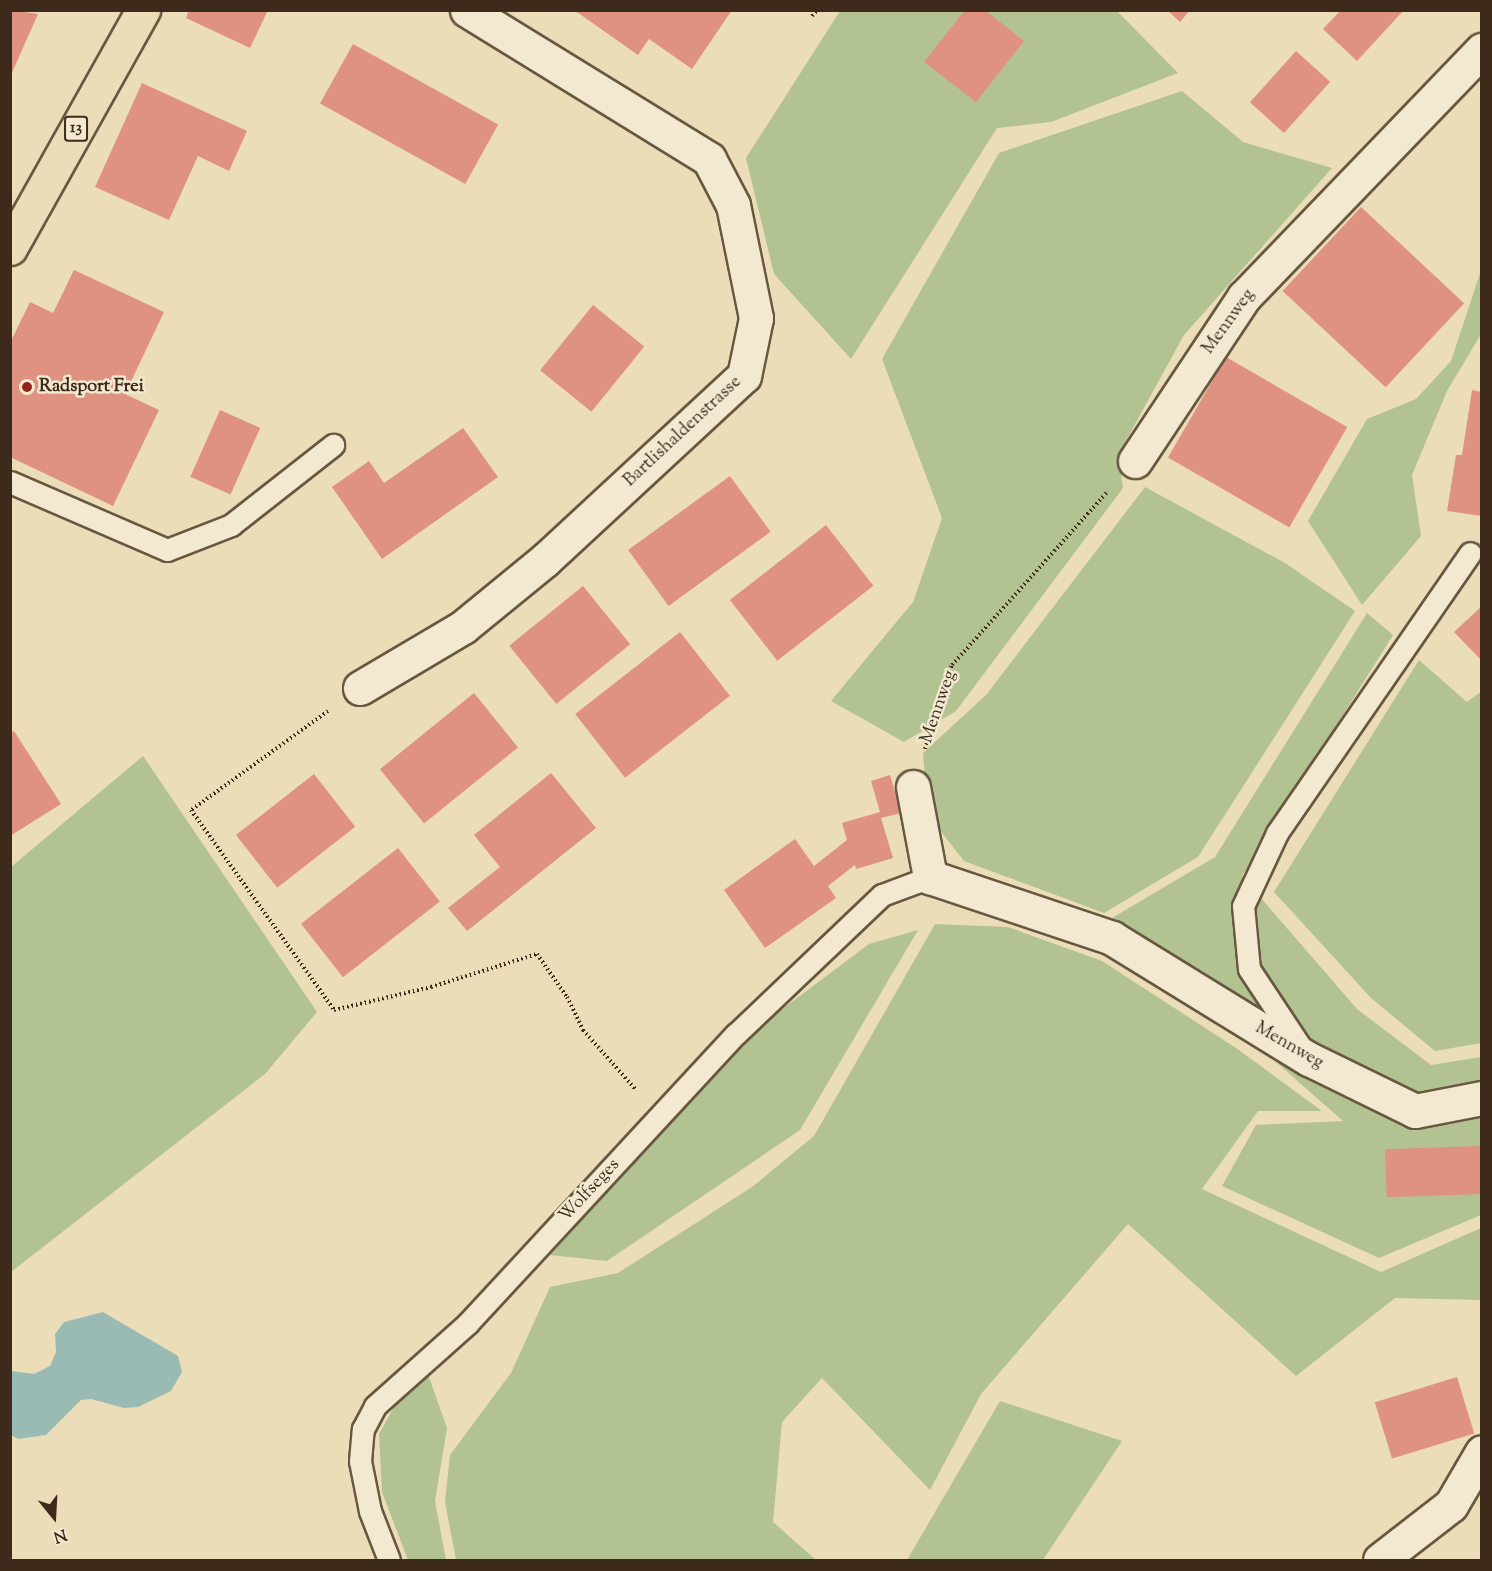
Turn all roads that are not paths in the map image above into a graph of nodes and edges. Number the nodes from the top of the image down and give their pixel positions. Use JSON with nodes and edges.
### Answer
{"nodes":[{"id":1,"x":143,"y":10,"type":"edge"},
{"id":2,"x":468,"y":11,"type":"edge"},
{"id":3,"x":1482,"y":50,"type":"edge"},
{"id":4,"x":10,"y":248,"type":"edge"},
{"id":5,"x":333,"y":445,"type":"dead end"},
{"id":6,"x":1135,"y":461,"type":"road end"},
{"id":7,"x":10,"y":483,"type":"edge"},
{"id":8,"x":1470,"y":553,"type":"dead end"},
{"id":9,"x":360,"y":688,"type":"road end"},
{"id":10,"x":913,"y":787,"type":"road end"},
{"id":11,"x":930,"y":877,"type":"junction"},
{"id":12,"x":1308,"y":1059,"type":"junction"},
{"id":13,"x":1482,"y":1098,"type":"edge"},
{"id":14,"x":1482,"y":1452,"type":"edge"},
{"id":15,"x":389,"y":1560,"type":"edge"},
{"id":16,"x":1380,"y":1560,"type":"edge"}],
"edges":[{"from":1,"to":4,"type":"main road","number":"13"},
{"from":2,"to":9,"type":"street","name":"Bartlishaldenstrasse"},
{"from":3,"to":6,"type":"street","name":"Mennweg"},
{"from":5,"to":7,"type":"lane"},
{"from":8,"to":12,"type":"lane"},
{"from":10,"to":11,"type":"street"},
{"from":11,"to":12,"type":"street","name":"Mennweg"},
{"from":11,"to":15,"type":"lane","name":"Wolfseges"},
{"from":12,"to":13,"type":"street","name":"Mennweg"},
{"from":14,"to":16,"type":"street"}]}
